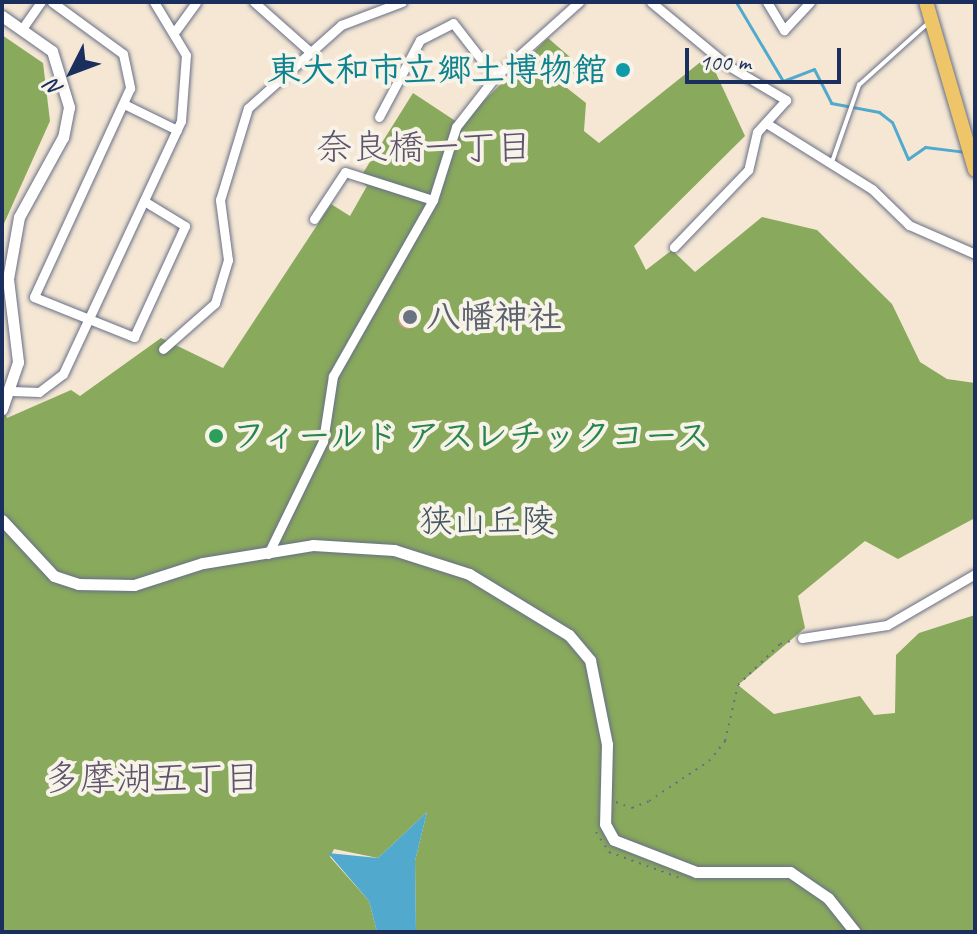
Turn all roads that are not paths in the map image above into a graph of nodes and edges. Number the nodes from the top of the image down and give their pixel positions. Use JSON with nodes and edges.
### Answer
{"nodes":[{"id":1,"x":41,"y":2,"type":"edge"},
{"id":2,"x":52,"y":2,"type":"edge"},
{"id":3,"x":154,"y":2,"type":"edge"},
{"id":4,"x":196,"y":2,"type":"edge"},
{"id":5,"x":254,"y":2,"type":"edge"},
{"id":6,"x":402,"y":2,"type":"edge"},
{"id":7,"x":579,"y":2,"type":"edge"},
{"id":8,"x":651,"y":2,"type":"edge"},
{"id":9,"x":767,"y":2,"type":"edge"},
{"id":10,"x":810,"y":2,"type":"edge"},
{"id":11,"x":926,"y":2,"type":"edge"},
{"id":12,"x":2,"y":16,"type":"edge"},
{"id":13,"x":928,"y":22,"type":"junction"},
{"id":14,"x":24,"y":26,"type":"junction"},
{"id":15,"x":176,"y":30,"type":"junction"},
{"id":16,"x":309,"y":51,"type":"junction"},
{"id":17,"x":495,"y":77,"type":"junction"},
{"id":18,"x":124,"y":104,"type":"junction"},
{"id":19,"x":379,"y":117,"type":"dead end"},
{"id":20,"x":766,"y":123,"type":"junction"},
{"id":21,"x":177,"y":130,"type":"junction"},
{"id":22,"x":832,"y":162,"type":"junction"},
{"id":23,"x":974,"y":166,"type":"edge"},
{"id":24,"x":433,"y":200,"type":"junction"},
{"id":25,"x":144,"y":201,"type":"junction"},
{"id":26,"x":314,"y":219,"type":"dead end"},
{"id":27,"x":674,"y":247,"type":"dead end"},
{"id":28,"x":975,"y":254,"type":"edge"},
{"id":29,"x":88,"y":323,"type":"junction"},
{"id":30,"x":163,"y":349,"type":"dead end"},
{"id":31,"x":12,"y":391,"type":"junction"},
{"id":32,"x":2,"y":409,"type":"edge"},
{"id":33,"x":2,"y":520,"type":"edge"},
{"id":34,"x":268,"y":554,"type":"junction"},
{"id":35,"x":975,"y":574,"type":"edge"},
{"id":36,"x":802,"y":638,"type":"road end"},
{"id":37,"x":855,"y":932,"type":"edge"}],
"edges":[{"from":1,"to":14,"type":"street"},
{"from":2,"to":18,"type":"street"},
{"from":3,"to":15,"type":"street"},
{"from":4,"to":15,"type":"street"},
{"from":5,"to":16,"type":"street"},
{"from":6,"to":16,"type":"street"},
{"from":7,"to":17,"type":"street"},
{"from":8,"to":20,"type":"street"},
{"from":9,"to":10,"type":"street"},
{"from":11,"to":13,"type":"main road"},
{"from":12,"to":14,"type":"street"},
{"from":13,"to":22,"type":"lane"},
{"from":13,"to":23,"type":"main road"},
{"from":14,"to":31,"type":"street"},
{"from":15,"to":21,"type":"street"},
{"from":16,"to":30,"type":"street"},
{"from":17,"to":19,"type":"street"},
{"from":17,"to":24,"type":"street"},
{"from":18,"to":21,"type":"street"},
{"from":18,"to":29,"type":"street"},
{"from":20,"to":22,"type":"street"},
{"from":20,"to":27,"type":"street"},
{"from":21,"to":25,"type":"street"},
{"from":22,"to":28,"type":"street"},
{"from":24,"to":26,"type":"street"},
{"from":24,"to":34,"type":"street"},
{"from":25,"to":29,"type":"street"},
{"from":25,"to":29,"type":"street"},
{"from":29,"to":31,"type":"street"},
{"from":31,"to":32,"type":"street"},
{"from":33,"to":34,"type":"street"},
{"from":34,"to":37,"type":"street"},
{"from":35,"to":36,"type":"street"}]}
